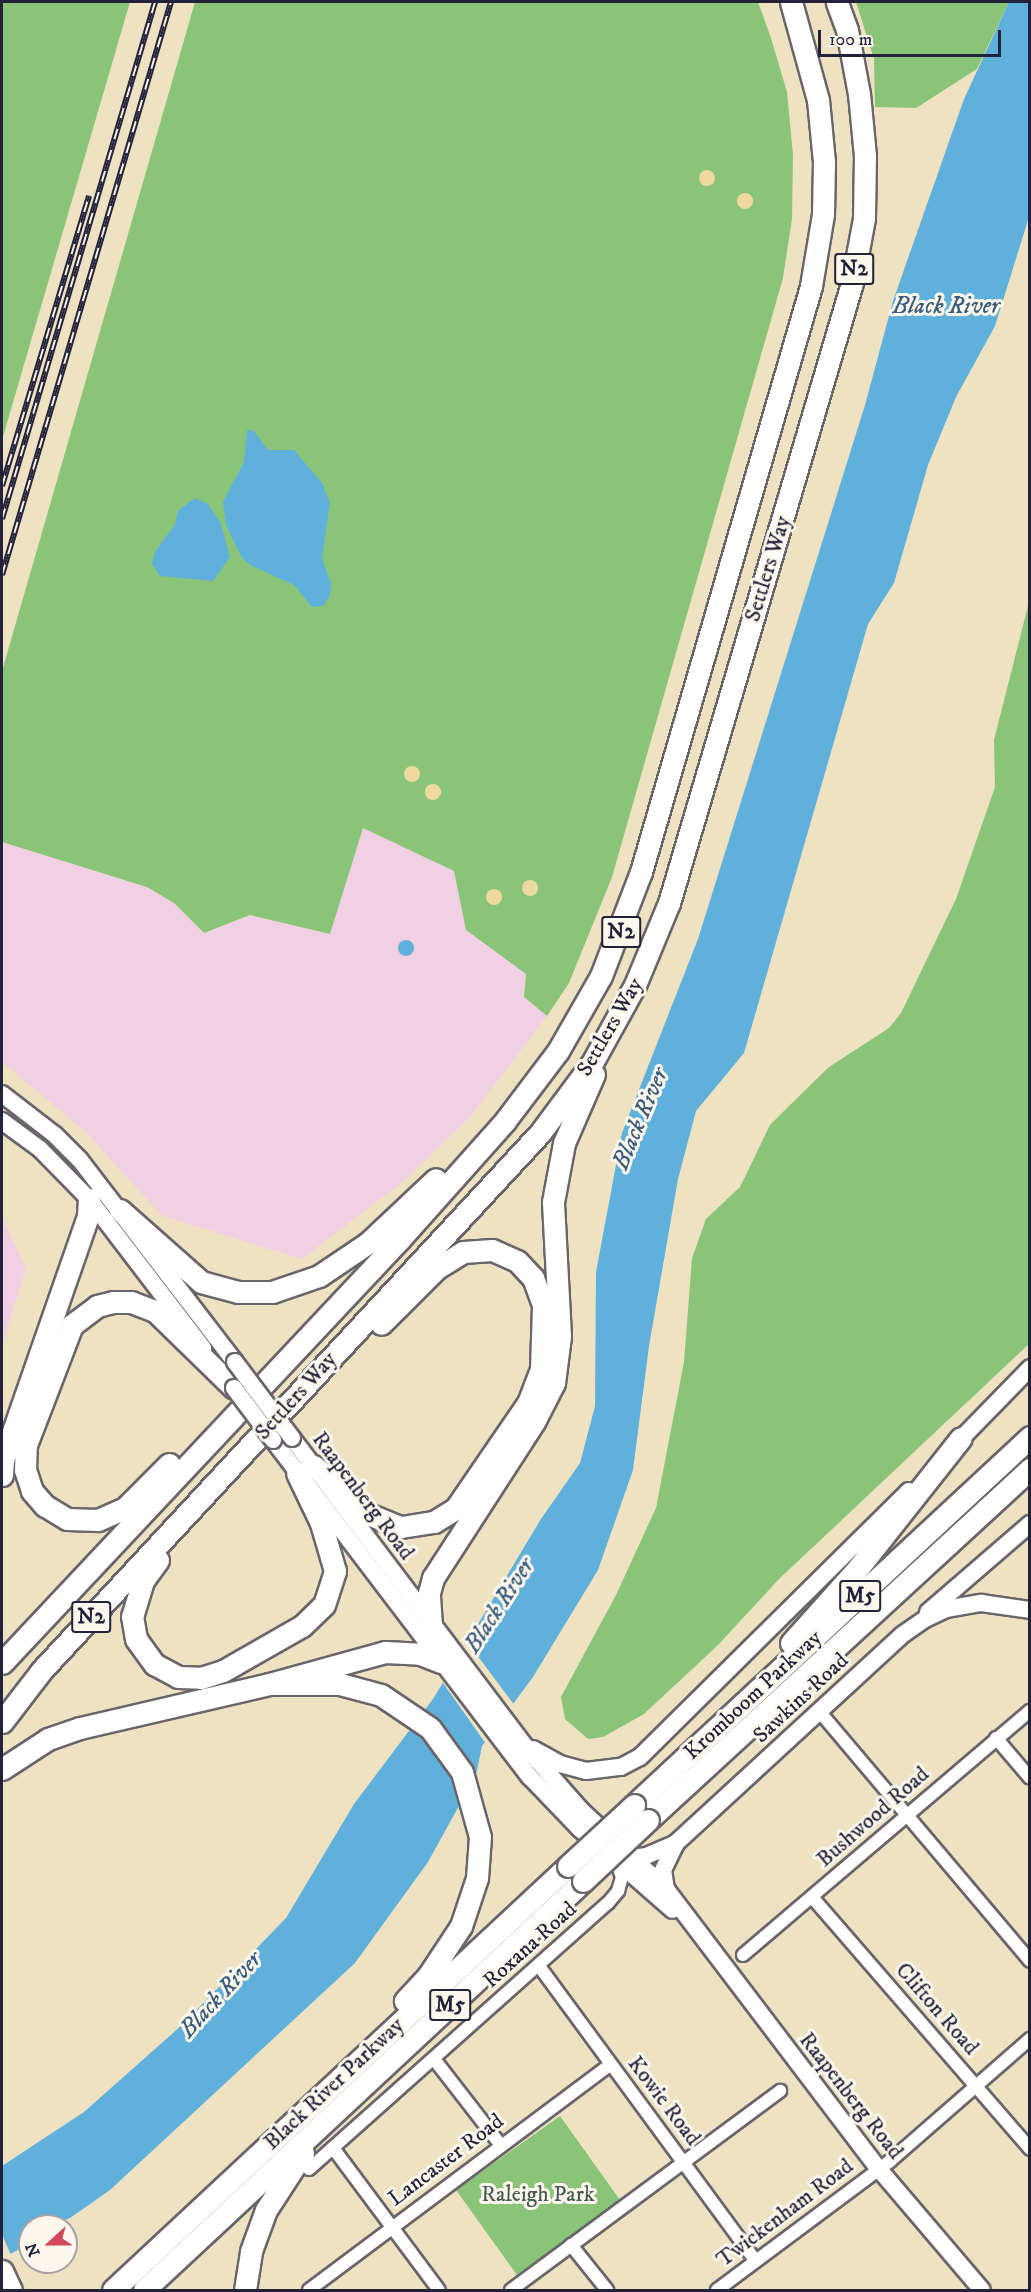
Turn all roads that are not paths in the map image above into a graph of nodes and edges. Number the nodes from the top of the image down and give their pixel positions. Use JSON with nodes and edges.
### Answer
{"nodes":[{"id":1,"x":791,"y":2,"type":"edge"},
{"id":2,"x":837,"y":2,"type":"edge"},
{"id":3,"x":605,"y":1042,"type":"junction"},
{"id":4,"x":2,"y":1094,"type":"edge"},
{"id":5,"x":2,"y":1121,"type":"edge"},
{"id":6,"x":505,"y":1121,"type":"junction"},
{"id":7,"x":2,"y":1129,"type":"edge"},
{"id":8,"x":30,"y":1141,"type":"junction"},
{"id":9,"x":89,"y":1199,"type":"junction"},
{"id":10,"x":120,"y":1210,"type":"junction"},
{"id":11,"x":291,"y":1357,"type":"junction"},
{"id":12,"x":1029,"y":1368,"type":"edge"},
{"id":13,"x":229,"y":1375,"type":"junction"},
{"id":14,"x":302,"y":1388,"type":"junction"},
{"id":15,"x":1029,"y":1437,"type":"edge"},
{"id":16,"x":961,"y":1438,"type":"junction"},
{"id":17,"x":290,"y":1448,"type":"junction"},
{"id":18,"x":1029,"y":1469,"type":"edge"},
{"id":19,"x":306,"y":1470,"type":"junction"},
{"id":20,"x":2,"y":1474,"type":"edge"},
{"id":21,"x":1029,"y":1481,"type":"edge"},
{"id":22,"x":185,"y":1516,"type":"junction"},
{"id":23,"x":1029,"y":1524,"type":"edge"},
{"id":24,"x":935,"y":1556,"type":"junction"},
{"id":25,"x":1029,"y":1610,"type":"edge"},
{"id":26,"x":431,"y":1624,"type":"junction"},
{"id":27,"x":902,"y":1635,"type":"junction"},
{"id":28,"x":446,"y":1660,"type":"junction"},
{"id":29,"x":2,"y":1663,"type":"edge"},
{"id":30,"x":269,"y":1684,"type":"junction"},
{"id":31,"x":819,"y":1711,"type":"junction"},
{"id":32,"x":1029,"y":1711,"type":"edge"},
{"id":33,"x":2,"y":1722,"type":"edge"},
{"id":34,"x":501,"y":1728,"type":"junction"},
{"id":35,"x":996,"y":1738,"type":"junction"},
{"id":36,"x":702,"y":1742,"type":"junction"},
{"id":37,"x":525,"y":1744,"type":"junction"},
{"id":38,"x":2,"y":1769,"type":"edge"},
{"id":39,"x":1029,"y":1778,"type":"edge"},
{"id":40,"x":641,"y":1812,"type":"junction"},
{"id":41,"x":906,"y":1816,"type":"junction"},
{"id":42,"x":676,"y":1843,"type":"junction"},
{"id":43,"x":635,"y":1857,"type":"junction"},
{"id":44,"x":616,"y":1860,"type":"junction"},
{"id":45,"x":666,"y":1889,"type":"junction"},
{"id":46,"x":812,"y":1897,"type":"junction"},
{"id":47,"x":689,"y":1924,"type":"junction"},
{"id":48,"x":743,"y":1955,"type":"dead end"},
{"id":49,"x":1029,"y":1962,"type":"edge"},
{"id":50,"x":539,"y":1966,"type":"junction"},
{"id":51,"x":1029,"y":2039,"type":"edge"},
{"id":52,"x":434,"y":2059,"type":"junction"},
{"id":53,"x":610,"y":2065,"type":"junction"},
{"id":54,"x":975,"y":2086,"type":"junction"},
{"id":55,"x":780,"y":2091,"type":"dead end"},
{"id":56,"x":312,"y":2104,"type":"junction"},
{"id":57,"x":318,"y":2129,"type":"junction"},
{"id":58,"x":500,"y":2144,"type":"junction"},
{"id":59,"x":333,"y":2148,"type":"junction"},
{"id":60,"x":1029,"y":2149,"type":"edge"},
{"id":61,"x":685,"y":2163,"type":"junction"},
{"id":62,"x":878,"y":2168,"type":"junction"},
{"id":63,"x":309,"y":2169,"type":"dead end"},
{"id":64,"x":392,"y":2227,"type":"junction"},
{"id":65,"x":571,"y":2245,"type":"junction"},
{"id":66,"x":756,"y":2260,"type":"junction"},
{"id":67,"x":113,"y":2290,"type":"edge"},
{"id":68,"x":144,"y":2290,"type":"edge"},
{"id":69,"x":245,"y":2290,"type":"edge"},
{"id":70,"x":309,"y":2290,"type":"edge"},
{"id":71,"x":439,"y":2290,"type":"edge"},
{"id":72,"x":511,"y":2290,"type":"edge"},
{"id":73,"x":607,"y":2290,"type":"edge"},
{"id":74,"x":717,"y":2290,"type":"edge"},
{"id":75,"x":982,"y":2290,"type":"edge"}],
"edges":[{"from":1,"to":6,"type":"highway","name":"Settlers Way","number":"N2"},
{"from":2,"to":3,"type":"highway","name":"Settlers Way","number":"N2"},
{"from":3,"to":14,"type":"highway","name":"Settlers Way","number":"N2"},
{"from":3,"to":26,"type":"highway"},
{"from":4,"to":10,"type":"main road","name":"Raapenberg Road"},
{"from":5,"to":8,"type":"main road","name":"Raapenberg Road"},
{"from":6,"to":10,"type":"highway"},
{"from":6,"to":11,"type":"highway","name":"Settlers Way","number":"N2"},
{"from":7,"to":8,"type":"main road"},
{"from":8,"to":9,"type":"main road","name":"Raapenberg Road"},
{"from":9,"to":13,"type":"main road","name":"Raapenberg Road"},
{"from":9,"to":20,"type":"highway"},
{"from":10,"to":13,"type":"main road","name":"Raapenberg Road"},
{"from":11,"to":13,"type":"highway"},
{"from":11,"to":29,"type":"highway","name":"Settlers Way","number":"N2"},
{"from":12,"to":16,"type":"main road"},
{"from":13,"to":17,"type":"main road","name":"Raapenberg Road","bridge":true},
{"from":13,"to":17,"type":"main road","name":"Raapenberg Road","bridge":true},
{"from":14,"to":19,"type":"highway"},
{"from":14,"to":22,"type":"highway","name":"Settlers Way","number":"N2"},
{"from":15,"to":36,"type":"highway","name":"Kromboom Parkway","number":"M5"},
{"from":16,"to":36,"type":"highway"},
{"from":16,"to":37,"type":"main road"},
{"from":17,"to":19,"type":"main road","name":"Raapenberg Road"},
{"from":18,"to":24,"type":"highway","name":"Kromboom Parkway","number":"M5"},
{"from":19,"to":22,"type":"highway"},
{"from":19,"to":26,"type":"main road","name":"Raapenberg Road"},
{"from":19,"to":28,"type":"main road","name":"Raapenberg Road"},
{"from":21,"to":24,"type":"highway"},
{"from":22,"to":33,"type":"highway","name":"Settlers Way","number":"N2"},
{"from":23,"to":27,"type":"main road"},
{"from":24,"to":40,"type":"highway","name":"Kromboom Parkway","number":"M5"},
{"from":25,"to":27,"type":"main road","name":"Sawkins Road"},
{"from":26,"to":28,"type":"main road","name":"Raapenberg Road"},
{"from":27,"to":31,"type":"main road","name":"Sawkins Road"},
{"from":28,"to":30,"type":"highway"},
{"from":28,"to":34,"type":"main road","name":"Raapenberg Road"},
{"from":30,"to":38,"type":"highway"},
{"from":30,"to":56,"type":"highway"},
{"from":31,"to":41,"type":"street"},
{"from":31,"to":42,"type":"main road","name":"Sawkins Road"},
{"from":32,"to":35,"type":"street","name":"Bushwood Road"},
{"from":34,"to":37,"type":"main road","name":"Raapenberg Road"},
{"from":34,"to":44,"type":"main road","name":"Raapenberg Road"},
{"from":35,"to":39,"type":"street"},
{"from":35,"to":41,"type":"street","name":"Bushwood Road"},
{"from":36,"to":40,"type":"highway","name":"Kromboom Parkway","number":"M5"},
{"from":37,"to":43,"type":"main road","name":"Raapenberg Road"},
{"from":40,"to":56,"type":"highway","name":"Black River Parkway","number":"M5","bridge":true},
{"from":40,"to":57,"type":"highway","name":"Black River Parkway","number":"M5","bridge":true},
{"from":41,"to":46,"type":"street","name":"Bushwood Road"},
{"from":41,"to":49,"type":"street"},
{"from":42,"to":43,"type":"main road","name":"Sawkins Road"},
{"from":42,"to":45,"type":"main road"},
{"from":43,"to":44,"type":"main road","name":"Sawkins Road"},
{"from":43,"to":45,"type":"main road","name":"Raapenberg Road"},
{"from":44,"to":47,"type":"main road","name":"Raapenberg Road"},
{"from":44,"to":50,"type":"street","name":"Roxana Road"},
{"from":45,"to":47,"type":"main road","name":"Raapenberg Road"},
{"from":46,"to":48,"type":"street","name":"Bushwood Road"},
{"from":46,"to":54,"type":"street","name":"Clifton Road"},
{"from":47,"to":62,"type":"main road","name":"Raapenberg Road"},
{"from":50,"to":52,"type":"street","name":"Roxana Road"},
{"from":50,"to":53,"type":"street","name":"Kowie Road"},
{"from":51,"to":54,"type":"street","name":"Twickenham Road"},
{"from":52,"to":58,"type":"street"},
{"from":52,"to":59,"type":"street","name":"Roxana Road"},
{"from":53,"to":58,"type":"street","name":"Lancaster Road"},
{"from":53,"to":61,"type":"street","name":"Kowie Road"},
{"from":54,"to":60,"type":"street","name":"Clifton Road"},
{"from":54,"to":62,"type":"street","name":"Twickenham Road"},
{"from":55,"to":61,"type":"street"},
{"from":56,"to":67,"type":"highway","name":"Black River Parkway","number":"M5"},
{"from":57,"to":68,"type":"highway","name":"Black River Parkway","number":"M5"},
{"from":57,"to":69,"type":"highway"},
{"from":58,"to":64,"type":"street","name":"Lancaster Road"},
{"from":59,"to":63,"type":"street","name":"Roxana Road"},
{"from":59,"to":64,"type":"street"},
{"from":61,"to":65,"type":"street"},
{"from":61,"to":66,"type":"street","name":"Kowie Road"},
{"from":62,"to":66,"type":"street","name":"Twickenham Road"},
{"from":62,"to":75,"type":"main road","name":"Raapenberg Road"},
{"from":64,"to":70,"type":"street","name":"Lancaster Road"},
{"from":64,"to":71,"type":"street"},
{"from":65,"to":72,"type":"street"},
{"from":65,"to":73,"type":"street"},
{"from":66,"to":74,"type":"street","name":"Twickenham Road"}]}
